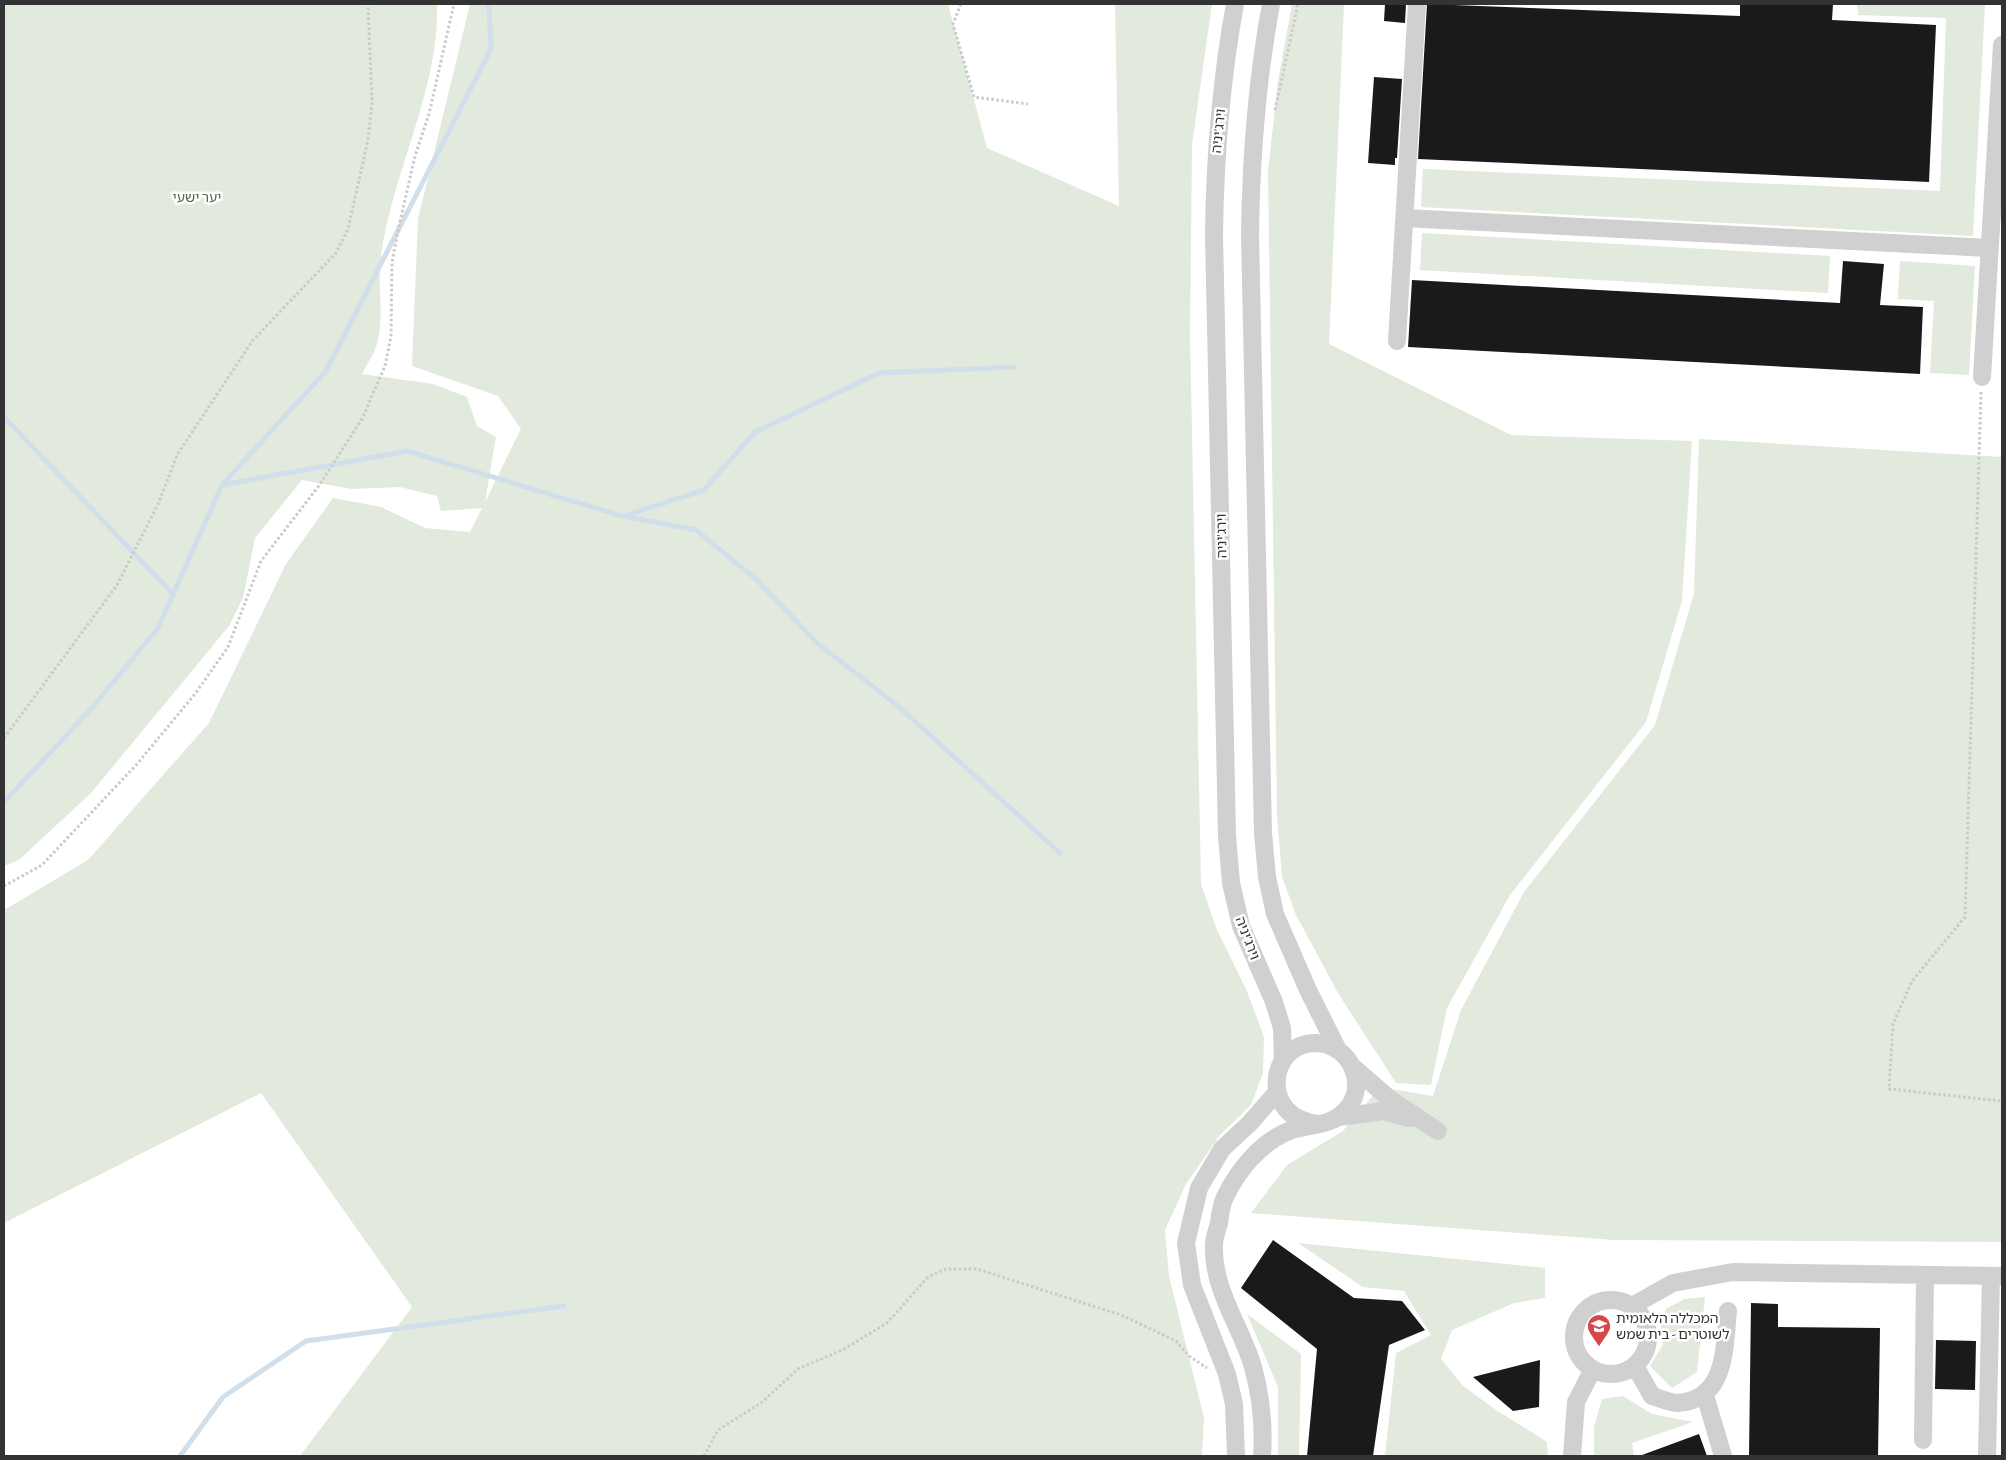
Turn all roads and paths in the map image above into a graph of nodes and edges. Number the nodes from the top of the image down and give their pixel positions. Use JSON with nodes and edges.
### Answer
{"nodes":[{"id":1,"x":368,"y":4,"type":"edge"},
{"id":2,"x":454,"y":4,"type":"edge"},
{"id":3,"x":961,"y":4,"type":"edge"},
{"id":4,"x":1235,"y":4,"type":"edge"},
{"id":5,"x":1271,"y":4,"type":"edge"},
{"id":6,"x":1417,"y":4,"type":"edge"},
{"id":7,"x":2002,"y":46,"type":"edge"},
{"id":8,"x":2001,"y":97,"type":"edge"},
{"id":9,"x":1028,"y":104,"type":"dead end"},
{"id":10,"x":1404,"y":218,"type":"junction"},
{"id":11,"x":1989,"y":248,"type":"junction"},
{"id":12,"x":1397,"y":340,"type":"dead end"},
{"id":13,"x":1982,"y":377,"type":"joint"},
{"id":14,"x":4,"y":738,"type":"edge"},
{"id":15,"x":4,"y":886,"type":"edge"},
{"id":16,"x":1338,"y":1050,"type":"junction"},
{"id":17,"x":1283,"y":1061,"type":"junction"},
{"id":18,"x":1353,"y":1067,"type":"junction"},
{"id":19,"x":1277,"y":1092,"type":"junction"},
{"id":20,"x":2002,"y":1101,"type":"edge"},
{"id":21,"x":1339,"y":1117,"type":"junction"},
{"id":22,"x":1319,"y":1124,"type":"junction"},
{"id":23,"x":1926,"y":1275,"type":"junction"},
{"id":24,"x":1996,"y":1276,"type":"edge"},
{"id":25,"x":1632,"y":1306,"type":"junction"},
{"id":26,"x":1728,"y":1311,"type":"dead end"},
{"id":27,"x":1635,"y":1366,"type":"junction"},
{"id":28,"x":1593,"y":1369,"type":"junction"},
{"id":29,"x":1227,"y":1374,"type":"junction"},
{"id":30,"x":1705,"y":1395,"type":"junction"},
{"id":31,"x":1922,"y":1440,"type":"dead end"},
{"id":32,"x":704,"y":1456,"type":"edge"},
{"id":33,"x":1236,"y":1456,"type":"edge"},
{"id":34,"x":1262,"y":1456,"type":"edge"},
{"id":35,"x":1572,"y":1456,"type":"edge"},
{"id":36,"x":1723,"y":1456,"type":"edge"},
{"id":37,"x":1987,"y":1456,"type":"edge"}],
"edges":[{"from":1,"to":14,"type":"path"},
{"from":2,"to":15,"type":"path"},
{"from":3,"to":9,"type":"path"},
{"from":4,"to":17,"type":"street","name":"וירג'יניה"},
{"from":5,"to":16,"type":"street"},
{"from":6,"to":10,"type":"street"},
{"from":7,"to":8,"type":"street"},
{"from":8,"to":11,"type":"street"},
{"from":10,"to":11,"type":"street"},
{"from":10,"to":12,"type":"street"},
{"from":11,"to":13,"type":"street"},
{"from":13,"to":20,"type":"path"},
{"from":16,"to":17,"type":"street"},
{"from":16,"to":18,"type":"street"},
{"from":17,"to":19,"type":"street"},
{"from":18,"to":21,"type":"street"},
{"from":18,"to":21,"type":"street"},
{"from":19,"to":22,"type":"street"},
{"from":19,"to":29,"type":"street"},
{"from":21,"to":22,"type":"street"},
{"from":22,"to":34,"type":"street"},
{"from":23,"to":24,"type":"street"},
{"from":23,"to":25,"type":"street"},
{"from":23,"to":31,"type":"street"},
{"from":24,"to":37,"type":"street"},
{"from":25,"to":27,"type":"street"},
{"from":25,"to":28,"type":"street"},
{"from":26,"to":30,"type":"street"},
{"from":27,"to":28,"type":"street"},
{"from":27,"to":30,"type":"street"},
{"from":28,"to":35,"type":"street"},
{"from":29,"to":32,"type":"path"},
{"from":29,"to":33,"type":"street"},
{"from":30,"to":36,"type":"street"}]}
